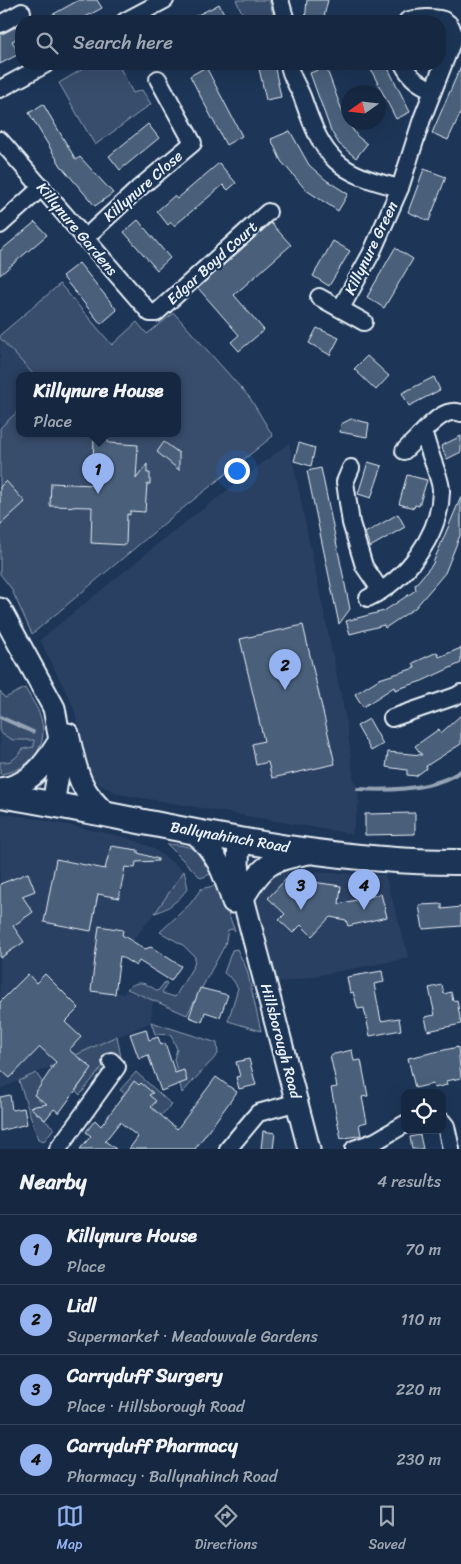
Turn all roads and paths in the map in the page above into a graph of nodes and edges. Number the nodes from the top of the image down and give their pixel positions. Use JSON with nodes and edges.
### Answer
{"nodes":[{"id":1,"x":165,"y":0,"type":"edge"},
{"id":2,"x":280,"y":0,"type":"edge"},
{"id":3,"x":15,"y":15,"type":"edge"},
{"id":4,"x":136,"y":15,"type":"edge"},
{"id":5,"x":284,"y":15,"type":"edge"},
{"id":6,"x":446,"y":20,"type":"edge"},
{"id":7,"x":0,"y":24,"type":"edge"},
{"id":8,"x":446,"y":58,"type":"edge"},
{"id":9,"x":35,"y":70,"type":"edge"},
{"id":10,"x":290,"y":70,"type":"edge"},
{"id":11,"x":406,"y":70,"type":"edge"},
{"id":12,"x":441,"y":70,"type":"edge"},
{"id":13,"x":158,"y":79,"type":"dead end"},
{"id":14,"x":0,"y":89,"type":"edge"},
{"id":15,"x":433,"y":90,"type":"junction"},
{"id":16,"x":0,"y":140,"type":"edge"},
{"id":17,"x":42,"y":187,"type":"junction"},
{"id":18,"x":400,"y":188,"type":"junction"},
{"id":19,"x":268,"y":212,"type":"dead end"},
{"id":20,"x":0,"y":225,"type":"edge"},
{"id":21,"x":84,"y":239,"type":"junction"},
{"id":22,"x":319,"y":297,"type":"dead end"},
{"id":23,"x":341,"y":308,"type":"junction"},
{"id":24,"x":149,"y":316,"type":"joint"},
{"id":25,"x":364,"y":322,"type":"dead end"},
{"id":26,"x":461,"y":413,"type":"edge"},
{"id":27,"x":420,"y":435,"type":"junction"},
{"id":28,"x":404,"y":451,"type":"dead end"},
{"id":29,"x":351,"y":468,"type":"dead end"},
{"id":30,"x":0,"y":609,"type":"edge"},
{"id":31,"x":461,"y":692,"type":"edge"},
{"id":32,"x":54,"y":708,"type":"junction"},
{"id":33,"x":392,"y":718,"type":"dead end"},
{"id":34,"x":60,"y":740,"type":"junction"},
{"id":35,"x":0,"y":788,"type":"edge"},
{"id":36,"x":0,"y":795,"type":"edge"},
{"id":37,"x":54,"y":805,"type":"junction"},
{"id":38,"x":107,"y":814,"type":"junction"},
{"id":39,"x":191,"y":830,"type":"junction"},
{"id":40,"x":239,"y":840,"type":"junction"},
{"id":41,"x":312,"y":852,"type":"junction"},
{"id":42,"x":461,"y":862,"type":"edge"},
{"id":43,"x":243,"y":898,"type":"junction"},
{"id":44,"x":252,"y":934,"type":"junction"},
{"id":45,"x":118,"y":1067,"type":"dead end"},
{"id":46,"x":298,"y":1102,"type":"junction"},
{"id":47,"x":401,"y":1126,"type":"edge"},
{"id":48,"x":446,"y":1126,"type":"edge"},
{"id":49,"x":58,"y":1149,"type":"edge"},
{"id":50,"x":228,"y":1149,"type":"edge"},
{"id":51,"x":309,"y":1149,"type":"edge"},
{"id":52,"x":354,"y":1149,"type":"edge"},
{"id":53,"x":451,"y":1149,"type":"edge"}],
"edges":[{"from":1,"to":4,"type":"street"},
{"from":2,"to":5,"type":"street"},
{"from":3,"to":7,"type":"street"},
{"from":6,"to":8,"type":"street","name":"Killynure Green"},
{"from":9,"to":14,"type":"street"},
{"from":10,"to":18,"type":"street","name":"Killynure Green"},
{"from":11,"to":15,"type":"street"},
{"from":12,"to":15,"type":"street","name":"Killynure Green"},
{"from":13,"to":21,"type":"street","name":"Killynure Close"},
{"from":15,"to":18,"type":"street","name":"Killynure Green"},
{"from":16,"to":17,"type":"street","name":"Killynure Gardens"},
{"from":17,"to":20,"type":"street"},
{"from":17,"to":21,"type":"street","name":"Killynure Gardens"},
{"from":18,"to":23,"type":"street","name":"Killynure Green"},
{"from":19,"to":24,"type":"street","name":"Edgar Boyd Court"},
{"from":21,"to":24,"type":"street","name":"Killynure Gardens"},
{"from":22,"to":23,"type":"street","name":"Killynure Green"},
{"from":23,"to":25,"type":"street","name":"Killynure Green"},
{"from":26,"to":27,"type":"street"},
{"from":27,"to":28,"type":"street"},
{"from":27,"to":29,"type":"street"},
{"from":30,"to":32,"type":"main road"},
{"from":31,"to":33,"type":"street"},
{"from":32,"to":34,"type":"main road"},
{"from":32,"to":38,"type":"main road"},
{"from":34,"to":35,"type":"main road"},
{"from":34,"to":37,"type":"main road"},
{"from":36,"to":37,"type":"highway","name":"Ballynahinch Road"},
{"from":37,"to":38,"type":"highway","name":"Ballynahinch Road"},
{"from":38,"to":39,"type":"highway","name":"Ballynahinch Road"},
{"from":39,"to":40,"type":"highway","name":"Ballynahinch Road"},
{"from":39,"to":44,"type":"main road","name":"Hillsborough Road"},
{"from":40,"to":41,"type":"highway","name":"Ballynahinch Road"},
{"from":40,"to":43,"type":"main road","name":"Hillsborough Road"},
{"from":41,"to":42,"type":"highway","name":"Ballynahinch Road"},
{"from":41,"to":43,"type":"main road"},
{"from":43,"to":44,"type":"main road","name":"Hillsborough Road"},
{"from":44,"to":46,"type":"main road","name":"Hillsborough Road"},
{"from":45,"to":49,"type":"street"},
{"from":46,"to":50,"type":"street"},
{"from":46,"to":51,"type":"main road","name":"Hillsborough Road"},
{"from":47,"to":52,"type":"street"},
{"from":48,"to":53,"type":"street"}]}
